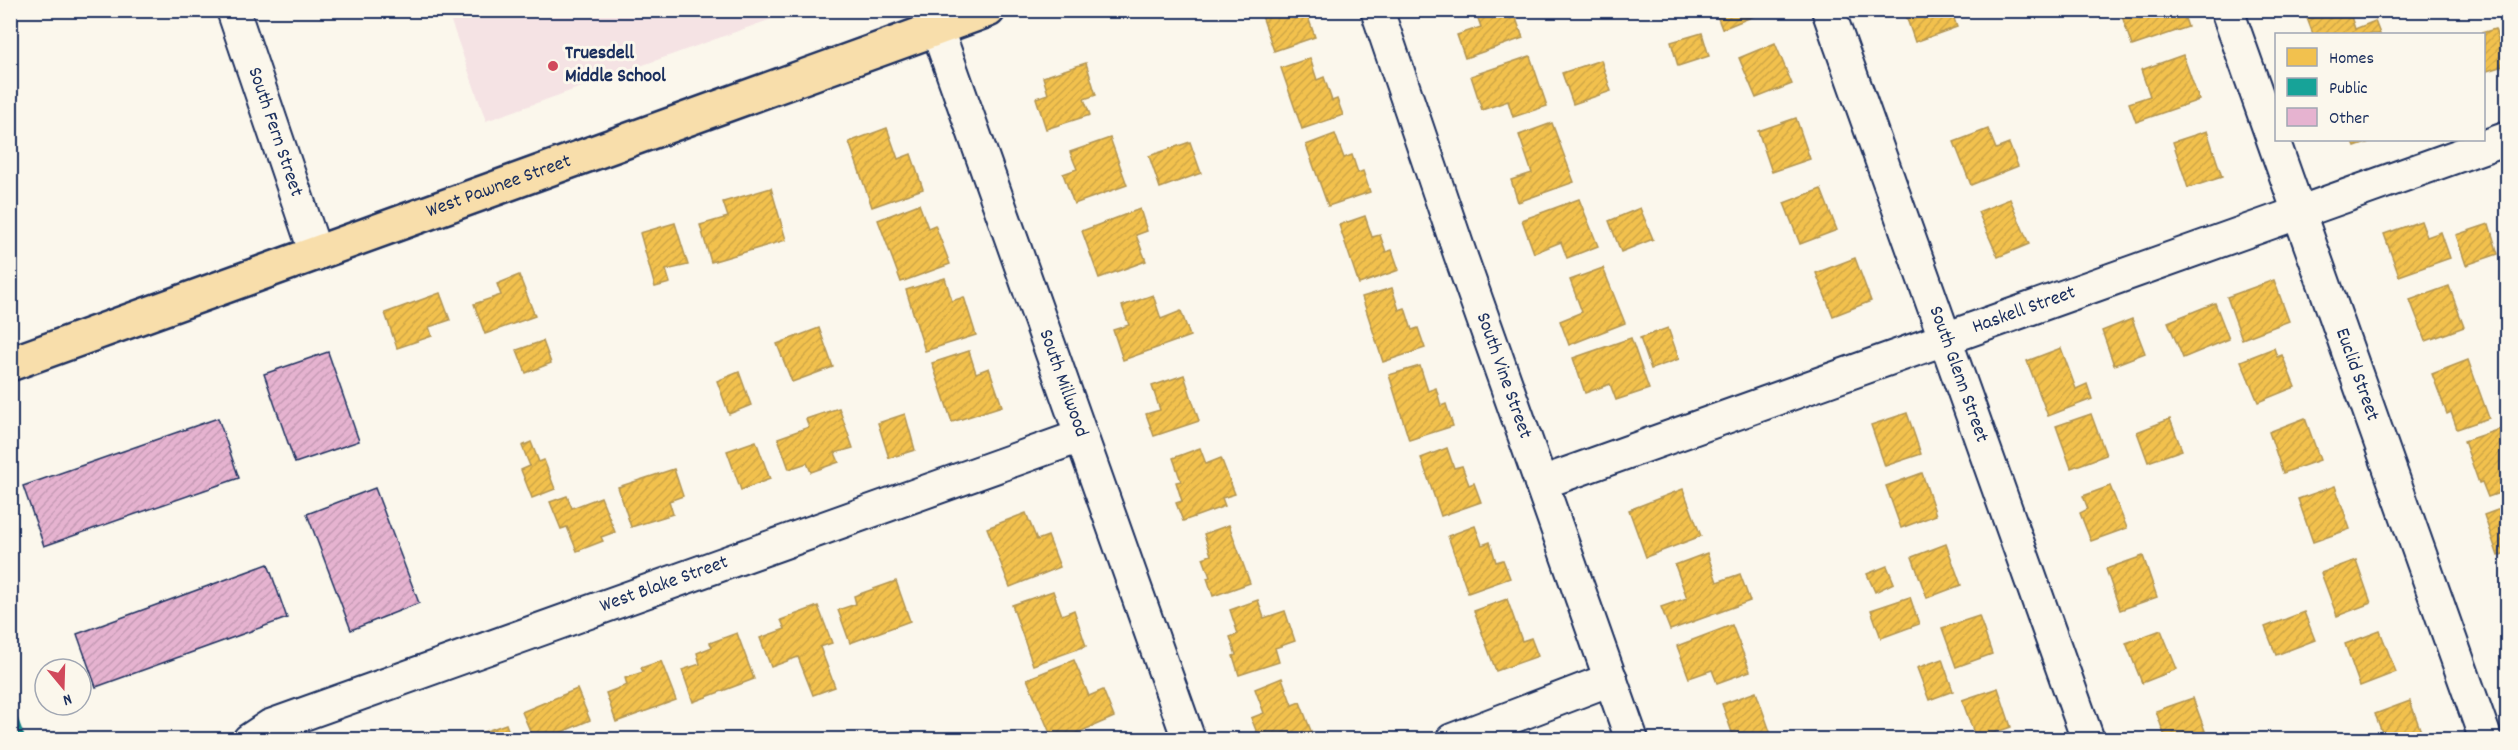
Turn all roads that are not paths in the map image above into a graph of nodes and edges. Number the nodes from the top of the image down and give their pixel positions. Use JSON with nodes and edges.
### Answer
{"nodes":[{"id":1,"x":233,"y":10,"type":"edge"},
{"id":2,"x":988,"y":10,"type":"edge"},
{"id":3,"x":1377,"y":10,"type":"edge"},
{"id":4,"x":1828,"y":10,"type":"edge"},
{"id":5,"x":2227,"y":10,"type":"edge"},
{"id":6,"x":937,"y":29,"type":"junction"},
{"id":7,"x":2508,"y":138,"type":"edge"},
{"id":8,"x":2298,"y":213,"type":"junction"},
{"id":9,"x":316,"y":254,"type":"junction"},
{"id":10,"x":1945,"y":339,"type":"junction"},
{"id":11,"x":10,"y":364,"type":"edge"},
{"id":12,"x":1082,"y":436,"type":"junction"},
{"id":13,"x":1541,"y":483,"type":"junction"},
{"id":14,"x":1611,"y":679,"type":"junction"},
{"id":15,"x":249,"y":740,"type":"edge"},
{"id":16,"x":1189,"y":740,"type":"edge"},
{"id":17,"x":1452,"y":740,"type":"edge"},
{"id":18,"x":1632,"y":740,"type":"edge"},
{"id":19,"x":2088,"y":740,"type":"edge"},
{"id":20,"x":2486,"y":740,"type":"edge"}],
"edges":[{"from":1,"to":9,"type":"street","name":"South Fern Street"},
{"from":2,"to":6,"type":"main road","name":"West Pawnee Street"},
{"from":3,"to":13,"type":"street","name":"South Vine Street"},
{"from":4,"to":10,"type":"street","name":"South Glenn Street"},
{"from":5,"to":8,"type":"street","name":"Euclid Street"},
{"from":6,"to":9,"type":"main road","name":"West Pawnee Street"},
{"from":6,"to":12,"type":"street","name":"South Millwood"},
{"from":7,"to":8,"type":"street","name":"Haskell Street"},
{"from":8,"to":10,"type":"street","name":"Haskell Street"},
{"from":8,"to":20,"type":"street","name":"Euclid Street"},
{"from":9,"to":11,"type":"main road","name":"West Pawnee Street"},
{"from":10,"to":13,"type":"street","name":"Haskell Street"},
{"from":10,"to":19,"type":"street","name":"South Glenn Street"},
{"from":12,"to":15,"type":"street","name":"West Blake Street"},
{"from":12,"to":16,"type":"street","name":"South Millwood"},
{"from":13,"to":14,"type":"street","name":"South Vine Street"},
{"from":14,"to":17,"type":"street"},
{"from":14,"to":18,"type":"street","name":"South Vine Street"}]}
